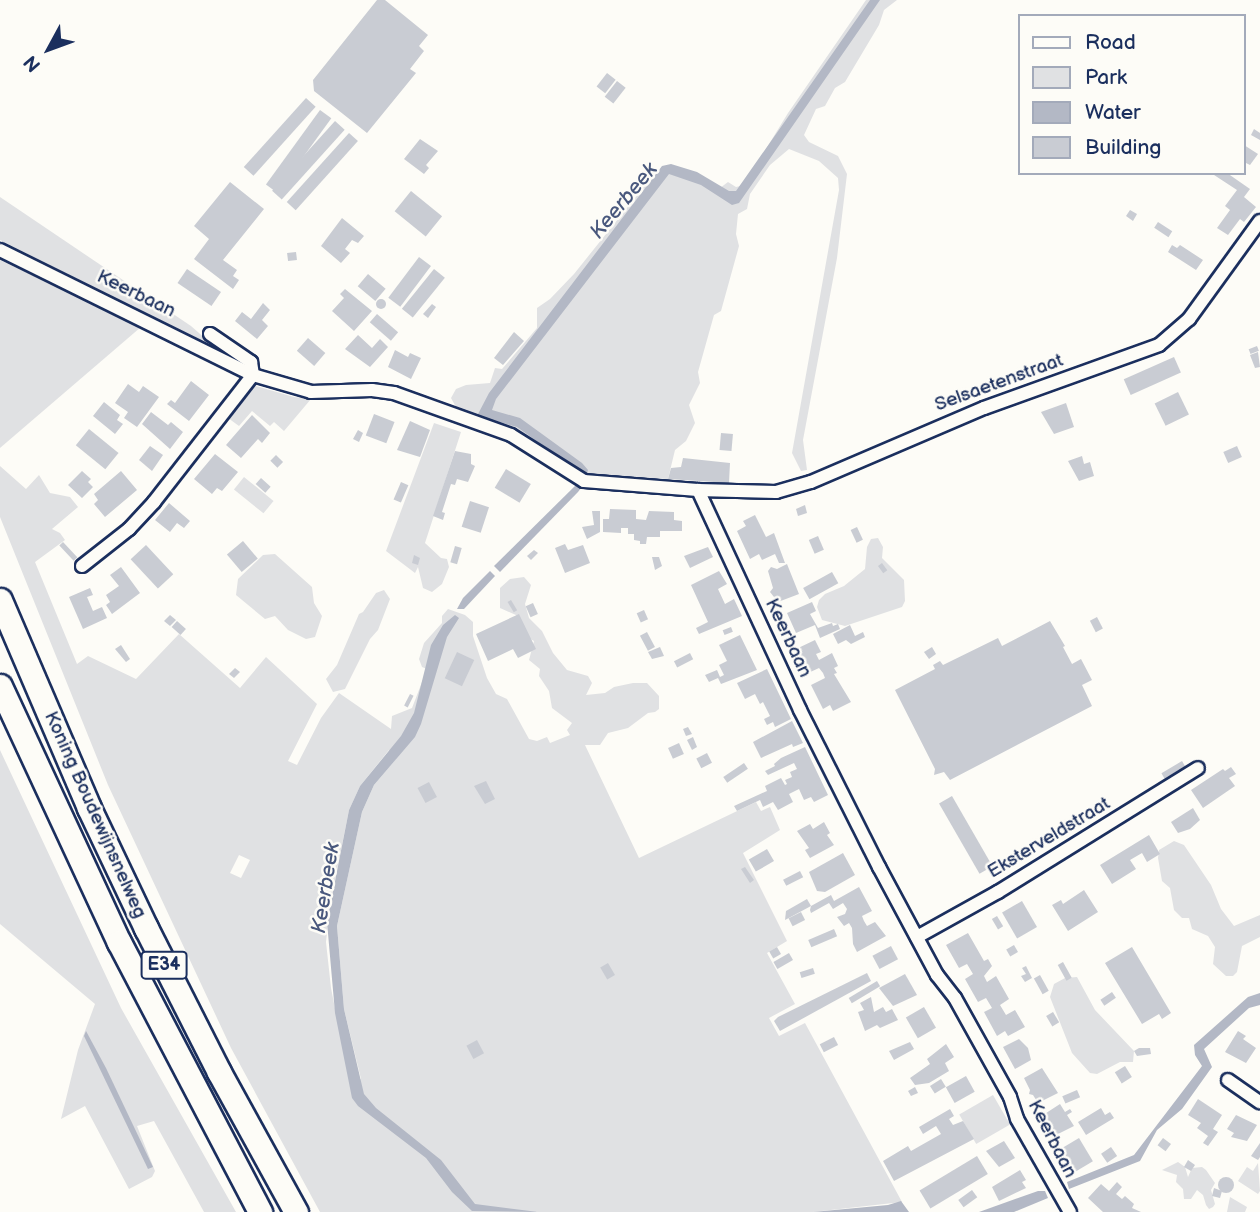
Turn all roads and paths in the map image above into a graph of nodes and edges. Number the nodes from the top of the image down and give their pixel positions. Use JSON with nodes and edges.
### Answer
{"nodes":[{"id":1,"x":1260,"y":221,"type":"edge"},
{"id":2,"x":0,"y":250,"type":"edge"},
{"id":3,"x":210,"y":334,"type":"dead end"},
{"id":4,"x":253,"y":375,"type":"junction"},
{"id":5,"x":698,"y":490,"type":"junction"},
{"id":6,"x":82,"y":566,"type":"dead end"},
{"id":7,"x":0,"y":600,"type":"edge"},
{"id":8,"x":0,"y":687,"type":"edge"},
{"id":9,"x":1198,"y":768,"type":"dead end"},
{"id":10,"x":917,"y":937,"type":"junction"},
{"id":11,"x":1228,"y":1080,"type":"dead end"},
{"id":12,"x":1260,"y":1102,"type":"edge"},
{"id":13,"x":260,"y":1212,"type":"edge"},
{"id":14,"x":296,"y":1212,"type":"edge"},
{"id":15,"x":1070,"y":1212,"type":"edge"}],
"edges":[{"from":1,"to":5,"type":"street","name":"Selsaetenstraat"},
{"from":2,"to":4,"type":"street","name":"Keerbaan"},
{"from":3,"to":4,"type":"street"},
{"from":4,"to":5,"type":"street","name":"Keerbaan"},
{"from":4,"to":6,"type":"street"},
{"from":5,"to":10,"type":"street","name":"Keerbaan"},
{"from":7,"to":14,"type":"highway","name":"Koning Boudewijnsnelweg","number":"E34"},
{"from":8,"to":13,"type":"highway","name":"Koning Boudewijnsnelweg","number":"E34"},
{"from":9,"to":10,"type":"street","name":"Eksterveldstraat"},
{"from":10,"to":15,"type":"street","name":"Keerbaan"},
{"from":11,"to":12,"type":"street"}]}
